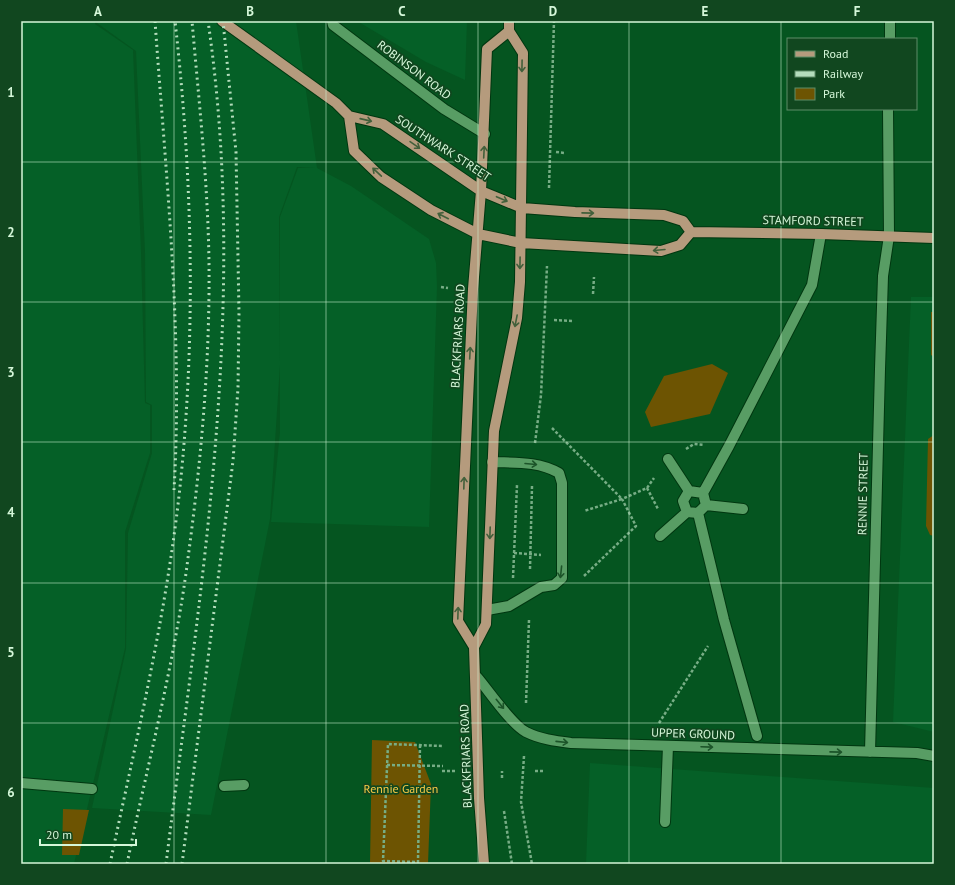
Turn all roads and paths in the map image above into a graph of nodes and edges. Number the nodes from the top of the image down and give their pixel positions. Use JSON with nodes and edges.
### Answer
{"nodes":[{"id":1,"x":222,"y":21,"type":"edge"},
{"id":2,"x":332,"y":21,"type":"edge"},
{"id":3,"x":554,"y":21,"type":"edge"},
{"id":4,"x":890,"y":21,"type":"edge"},
{"id":5,"x":509,"y":26,"type":"edge"},
{"id":6,"x":890,"y":38,"type":"edge"},
{"id":7,"x":888,"y":110,"type":"edge"},
{"id":8,"x":349,"y":116,"type":"junction"},
{"id":9,"x":485,"y":134,"type":"junction"},
{"id":10,"x":556,"y":152,"type":"dead end"},
{"id":11,"x":565,"y":153,"type":"dead end"},
{"id":12,"x":481,"y":190,"type":"junction"},
{"id":13,"x":522,"y":208,"type":"junction"},
{"id":14,"x":549,"y":211,"type":"junction"},
{"id":15,"x":692,"y":232,"type":"junction"},
{"id":16,"x":478,"y":234,"type":"junction"},
{"id":17,"x":821,"y":234,"type":"junction"},
{"id":18,"x":889,"y":236,"type":"junction"},
{"id":19,"x":934,"y":238,"type":"edge"},
{"id":20,"x":521,"y":243,"type":"junction"},
{"id":21,"x":548,"y":245,"type":"junction"},
{"id":22,"x":594,"y":276,"type":"dead end"},
{"id":23,"x":441,"y":287,"type":"dead end"},
{"id":24,"x":448,"y":288,"type":"dead end"},
{"id":25,"x":594,"y":294,"type":"dead end"},
{"id":26,"x":554,"y":320,"type":"dead end"},
{"id":27,"x":574,"y":321,"type":"dead end"},
{"id":28,"x":535,"y":443,"type":"dead end"},
{"id":29,"x":668,"y":459,"type":"dead end"},
{"id":30,"x":492,"y":462,"type":"junction"},
{"id":31,"x":517,"y":482,"type":"dead end"},
{"id":32,"x":689,"y":491,"type":"junction"},
{"id":33,"x":702,"y":493,"type":"junction"},
{"id":34,"x":622,"y":499,"type":"dead end"},
{"id":35,"x":706,"y":505,"type":"junction"},
{"id":36,"x":743,"y":509,"type":"dead end"},
{"id":37,"x":692,"y":513,"type":"junction"},
{"id":38,"x":660,"y":536,"type":"dead end"},
{"id":39,"x":514,"y":553,"type":"junction"},
{"id":40,"x":546,"y":555,"type":"dead end"},
{"id":41,"x":580,"y":580,"type":"dead end"},
{"id":42,"x":513,"y":581,"type":"dead end"},
{"id":43,"x":487,"y":610,"type":"junction"},
{"id":44,"x":724,"y":620,"type":"junction"},
{"id":45,"x":474,"y":647,"type":"junction"},
{"id":46,"x":477,"y":677,"type":"junction"},
{"id":47,"x":757,"y":736,"type":"dead end"},
{"id":48,"x":420,"y":745,"type":"junction"},
{"id":49,"x":645,"y":745,"type":"junction"},
{"id":50,"x":443,"y":746,"type":"dead end"},
{"id":51,"x":668,"y":746,"type":"junction"},
{"id":52,"x":870,"y":752,"type":"junction"},
{"id":53,"x":524,"y":753,"type":"dead end"},
{"id":54,"x":934,"y":756,"type":"edge"},
{"id":55,"x":387,"y":765,"type":"junction"},
{"id":56,"x":421,"y":766,"type":"junction"},
{"id":57,"x":443,"y":766,"type":"dead end"},
{"id":58,"x":442,"y":771,"type":"dead end"},
{"id":59,"x":455,"y":771,"type":"dead end"},
{"id":60,"x":498,"y":771,"type":"dead end"},
{"id":61,"x":502,"y":771,"type":"junction"},
{"id":62,"x":508,"y":771,"type":"dead end"},
{"id":63,"x":535,"y":771,"type":"dead end"},
{"id":64,"x":544,"y":771,"type":"dead end"},
{"id":65,"x":502,"y":779,"type":"dead end"},
{"id":66,"x":21,"y":783,"type":"edge"},
{"id":67,"x":244,"y":785,"type":"dead end"},
{"id":68,"x":224,"y":786,"type":"dead end"},
{"id":69,"x":92,"y":788,"type":"dead end"},
{"id":70,"x":504,"y":809,"type":"dead end"},
{"id":71,"x":665,"y":822,"type":"dead end"},
{"id":72,"x":394,"y":862,"type":"edge"},
{"id":73,"x":484,"y":864,"type":"edge"},
{"id":74,"x":512,"y":864,"type":"edge"},
{"id":75,"x":532,"y":864,"type":"edge"}],
"edges":[{"from":1,"to":8,"type":"main road"},
{"from":2,"to":9,"type":"street","name":"ROBINSON ROAD"},
{"from":3,"to":14,"type":"path"},
{"from":4,"to":6,"type":"street"},
{"from":5,"to":9,"type":"main road","name":"BLACKFRIARS ROAD"},
{"from":5,"to":13,"type":"main road","name":"BLACKFRIARS ROAD","one_way":true},
{"from":7,"to":18,"type":"street","name":"RENNIE STREET"},
{"from":8,"to":12,"type":"main road","name":"SOUTHWARK STREET","one_way":true},
{"from":16,"to":8,"type":"main road","one_way":true},
{"from":12,"to":9,"type":"main road","name":"BLACKFRIARS ROAD","one_way":true},
{"from":10,"to":11,"type":"path"},
{"from":12,"to":13,"type":"main road","name":"SOUTHWARK STREET","one_way":true},
{"from":12,"to":16,"type":"main road","name":"BLACKFRIARS ROAD"},
{"from":13,"to":14,"type":"main road"},
{"from":13,"to":20,"type":"main road","name":"BLACKFRIARS ROAD"},
{"from":14,"to":15,"type":"main road","one_way":true},
{"from":15,"to":17,"type":"main road","name":"STAMFORD STREET"},
{"from":15,"to":21,"type":"main road","one_way":true},
{"from":16,"to":20,"type":"main road"},
{"from":45,"to":16,"type":"main road","name":"BLACKFRIARS ROAD","one_way":true},
{"from":17,"to":18,"type":"main road","name":"STAMFORD STREET"},
{"from":17,"to":33,"type":"street"},
{"from":18,"to":19,"type":"main road","name":"STAMFORD STREET"},
{"from":18,"to":52,"type":"street","name":"RENNIE STREET"},
{"from":20,"to":21,"type":"main road"},
{"from":20,"to":30,"type":"main road","name":"BLACKFRIARS ROAD","one_way":true},
{"from":21,"to":28,"type":"path"},
{"from":22,"to":25,"type":"path"},
{"from":23,"to":24,"type":"path"},
{"from":26,"to":27,"type":"path"},
{"from":29,"to":32,"type":"street"},
{"from":30,"to":43,"type":"main road","name":"BLACKFRIARS ROAD","one_way":true},
{"from":30,"to":43,"type":"street","one_way":true},
{"from":31,"to":39,"type":"path"},
{"from":32,"to":33,"type":"street"},
{"from":32,"to":37,"type":"street"},
{"from":33,"to":35,"type":"street"},
{"from":34,"to":41,"type":"path"},
{"from":35,"to":36,"type":"street"},
{"from":35,"to":37,"type":"street"},
{"from":37,"to":38,"type":"street"},
{"from":37,"to":44,"type":"street"},
{"from":39,"to":40,"type":"path"},
{"from":39,"to":42,"type":"path"},
{"from":43,"to":45,"type":"main road","name":"BLACKFRIARS ROAD"},
{"from":44,"to":47,"type":"street"},
{"from":44,"to":49,"type":"path"},
{"from":45,"to":46,"type":"main road","name":"BLACKFRIARS ROAD"},
{"from":46,"to":49,"type":"street","name":"UPPER GROUND","one_way":true},
{"from":46,"to":73,"type":"main road","name":"BLACKFRIARS ROAD"},
{"from":48,"to":50,"type":"path"},
{"from":48,"to":55,"type":"path"},
{"from":48,"to":56,"type":"path"},
{"from":49,"to":51,"type":"street","name":"UPPER GROUND"},
{"from":51,"to":52,"type":"street","name":"UPPER GROUND","one_way":true},
{"from":51,"to":71,"type":"street"},
{"from":52,"to":54,"type":"street","name":"UPPER GROUND"},
{"from":53,"to":75,"type":"path"},
{"from":55,"to":56,"type":"path"},
{"from":55,"to":72,"type":"path"},
{"from":56,"to":57,"type":"path"},
{"from":56,"to":72,"type":"path"},
{"from":58,"to":59,"type":"path"},
{"from":60,"to":61,"type":"path"},
{"from":61,"to":62,"type":"path"},
{"from":61,"to":65,"type":"path"},
{"from":63,"to":64,"type":"path"},
{"from":66,"to":69,"type":"street"},
{"from":67,"to":68,"type":"street"},
{"from":70,"to":74,"type":"path"}]}
